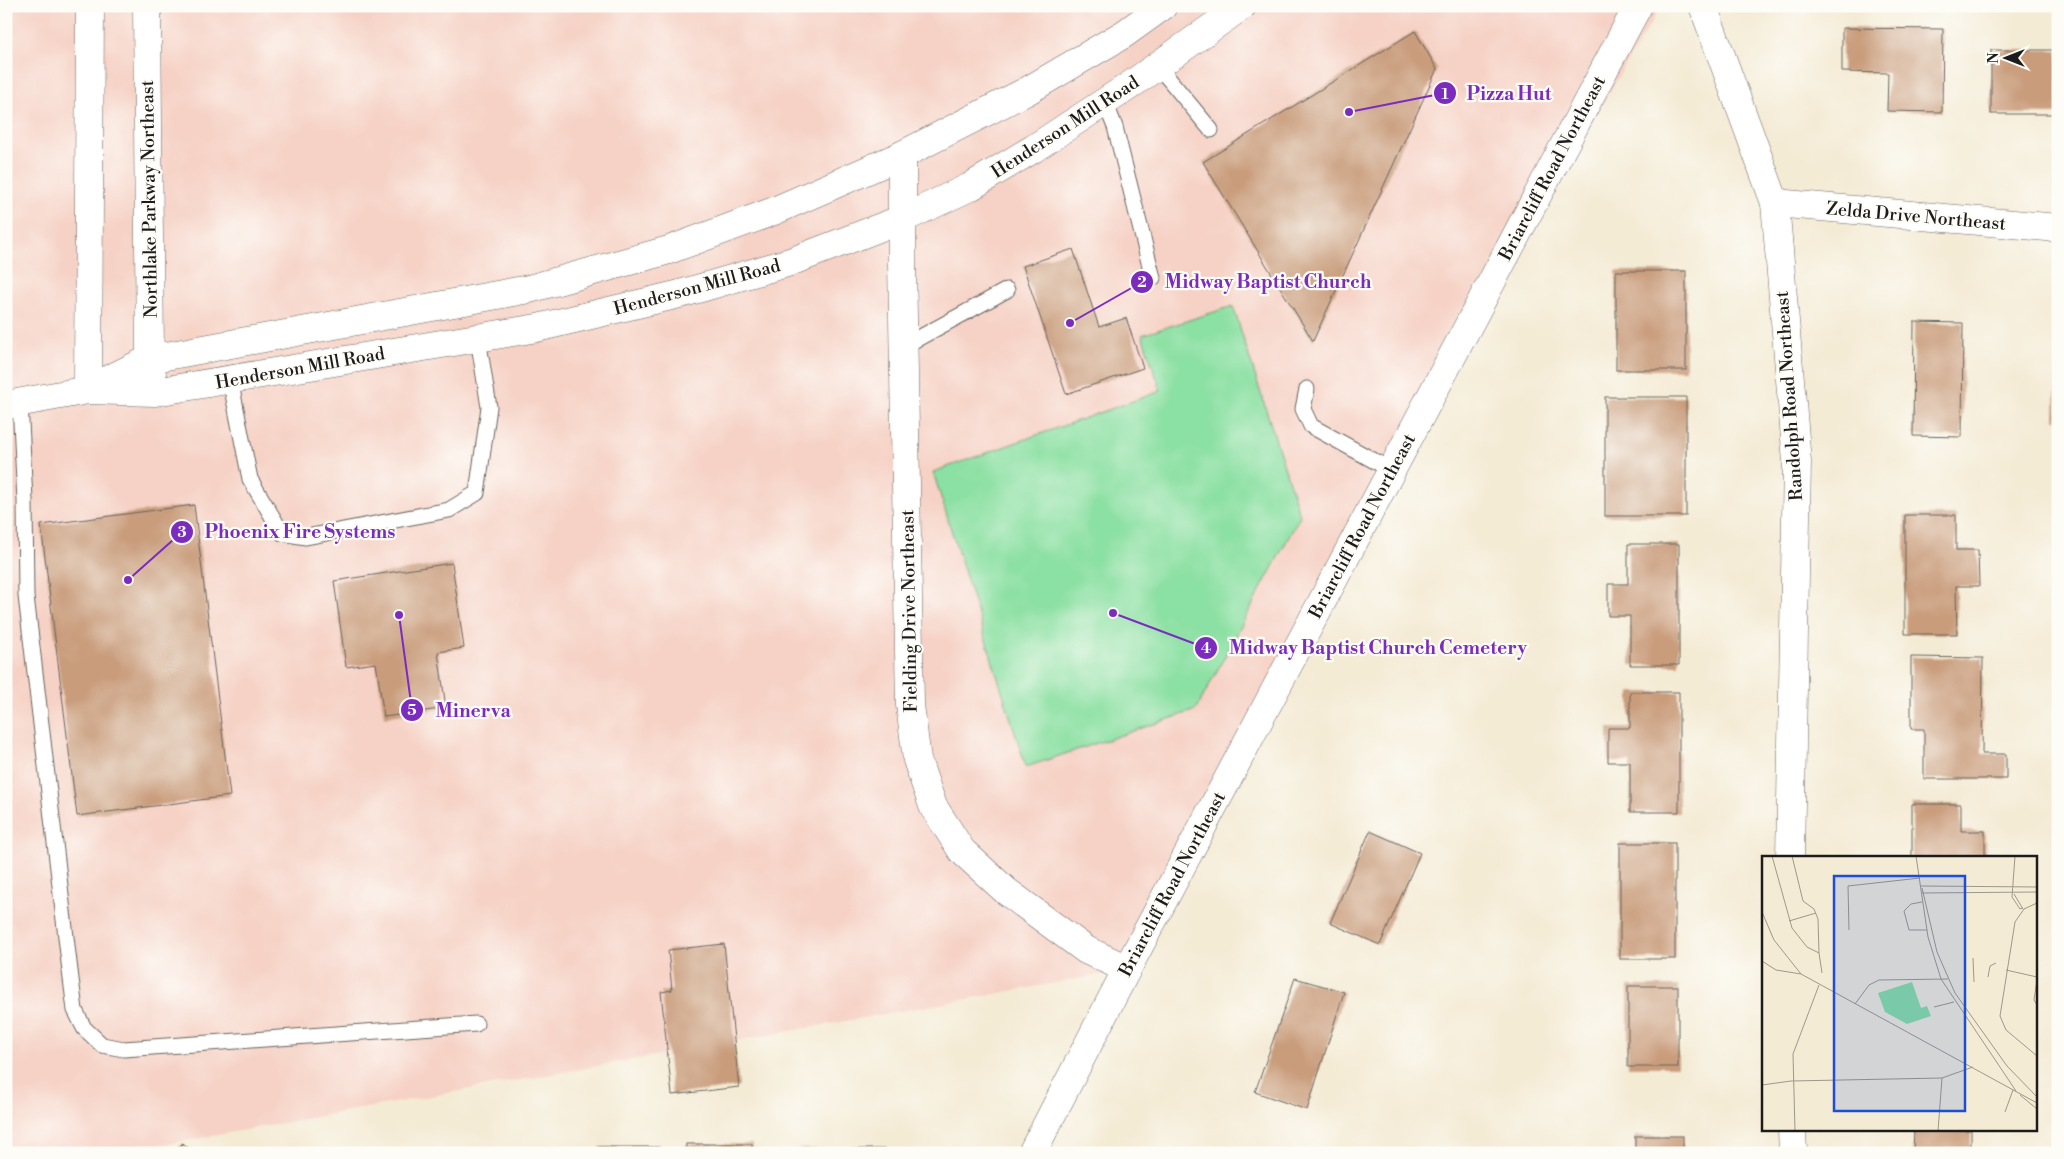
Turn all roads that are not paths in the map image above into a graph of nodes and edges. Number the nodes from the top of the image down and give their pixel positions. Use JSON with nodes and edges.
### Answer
{"nodes":[{"id":1,"x":90,"y":6,"type":"edge"},
{"id":2,"x":147,"y":6,"type":"edge"},
{"id":3,"x":1163,"y":6,"type":"edge"},
{"id":4,"x":1242,"y":6,"type":"edge"},
{"id":5,"x":1638,"y":6,"type":"edge"},
{"id":6,"x":1703,"y":6,"type":"edge"},
{"id":7,"x":1158,"y":66,"type":"junction"},
{"id":8,"x":1105,"y":102,"type":"junction"},
{"id":9,"x":1211,"y":130,"type":"dead end"},
{"id":10,"x":902,"y":155,"type":"junction"},
{"id":11,"x":1775,"y":203,"type":"junction"},
{"id":12,"x":902,"y":219,"type":"junction"},
{"id":13,"x":2058,"y":228,"type":"edge"},
{"id":14,"x":1153,"y":278,"type":"dead end"},
{"id":15,"x":1007,"y":290,"type":"dead end"},
{"id":16,"x":478,"y":338,"type":"junction"},
{"id":17,"x":904,"y":346,"type":"junction"},
{"id":18,"x":150,"y":359,"type":"junction"},
{"id":19,"x":230,"y":379,"type":"junction"},
{"id":20,"x":1307,"y":389,"type":"dead end"},
{"id":21,"x":88,"y":390,"type":"junction"},
{"id":22,"x":155,"y":392,"type":"junction"},
{"id":23,"x":13,"y":403,"type":"edge"},
{"id":24,"x":1392,"y":470,"type":"junction"},
{"id":25,"x":1790,"y":856,"type":"edge"},
{"id":26,"x":1127,"y":970,"type":"junction"},
{"id":27,"x":476,"y":1024,"type":"dead end"},
{"id":28,"x":1792,"y":1132,"type":"edge"},
{"id":29,"x":1032,"y":1153,"type":"edge"},
{"id":30,"x":1793,"y":1153,"type":"edge"}],
"edges":[{"from":1,"to":21,"type":"street"},
{"from":2,"to":18,"type":"street","name":"Northlake Parkway Northeast"},
{"from":3,"to":10,"type":"street","name":"Henderson Mill Road"},
{"from":4,"to":7,"type":"street","name":"Henderson Mill Road"},
{"from":5,"to":24,"type":"street","name":"Briarcliff Road Northeast"},
{"from":6,"to":11,"type":"street","name":"Randolph Road Northeast"},
{"from":7,"to":8,"type":"street","name":"Henderson Mill Road"},
{"from":7,"to":9,"type":"lane"},
{"from":8,"to":12,"type":"street","name":"Henderson Mill Road"},
{"from":8,"to":14,"type":"lane"},
{"from":10,"to":12,"type":"street","name":"Fielding Drive Northeast"},
{"from":10,"to":18,"type":"street","name":"Henderson Mill Road"},
{"from":11,"to":13,"type":"street","name":"Zelda Drive Northeast"},
{"from":11,"to":25,"type":"street","name":"Randolph Road Northeast"},
{"from":12,"to":16,"type":"street","name":"Henderson Mill Road"},
{"from":12,"to":17,"type":"street","name":"Fielding Drive Northeast"},
{"from":15,"to":17,"type":"lane"},
{"from":16,"to":19,"type":"street","name":"Henderson Mill Road"},
{"from":16,"to":19,"type":"lane"},
{"from":17,"to":26,"type":"street","name":"Fielding Drive Northeast"},
{"from":18,"to":21,"type":"street","name":"Henderson Mill Road"},
{"from":18,"to":22,"type":"street","name":"Northlake Parkway Northeast"},
{"from":19,"to":22,"type":"street","name":"Henderson Mill Road"},
{"from":20,"to":24,"type":"lane"},
{"from":21,"to":22,"type":"street","name":"Henderson Mill Road"},
{"from":21,"to":23,"type":"street","name":"Henderson Mill Road"},
{"from":23,"to":27,"type":"lane"},
{"from":24,"to":26,"type":"street","name":"Briarcliff Road Northeast"},
{"from":26,"to":29,"type":"street","name":"Briarcliff Road Northeast"},
{"from":28,"to":30,"type":"street"}]}
